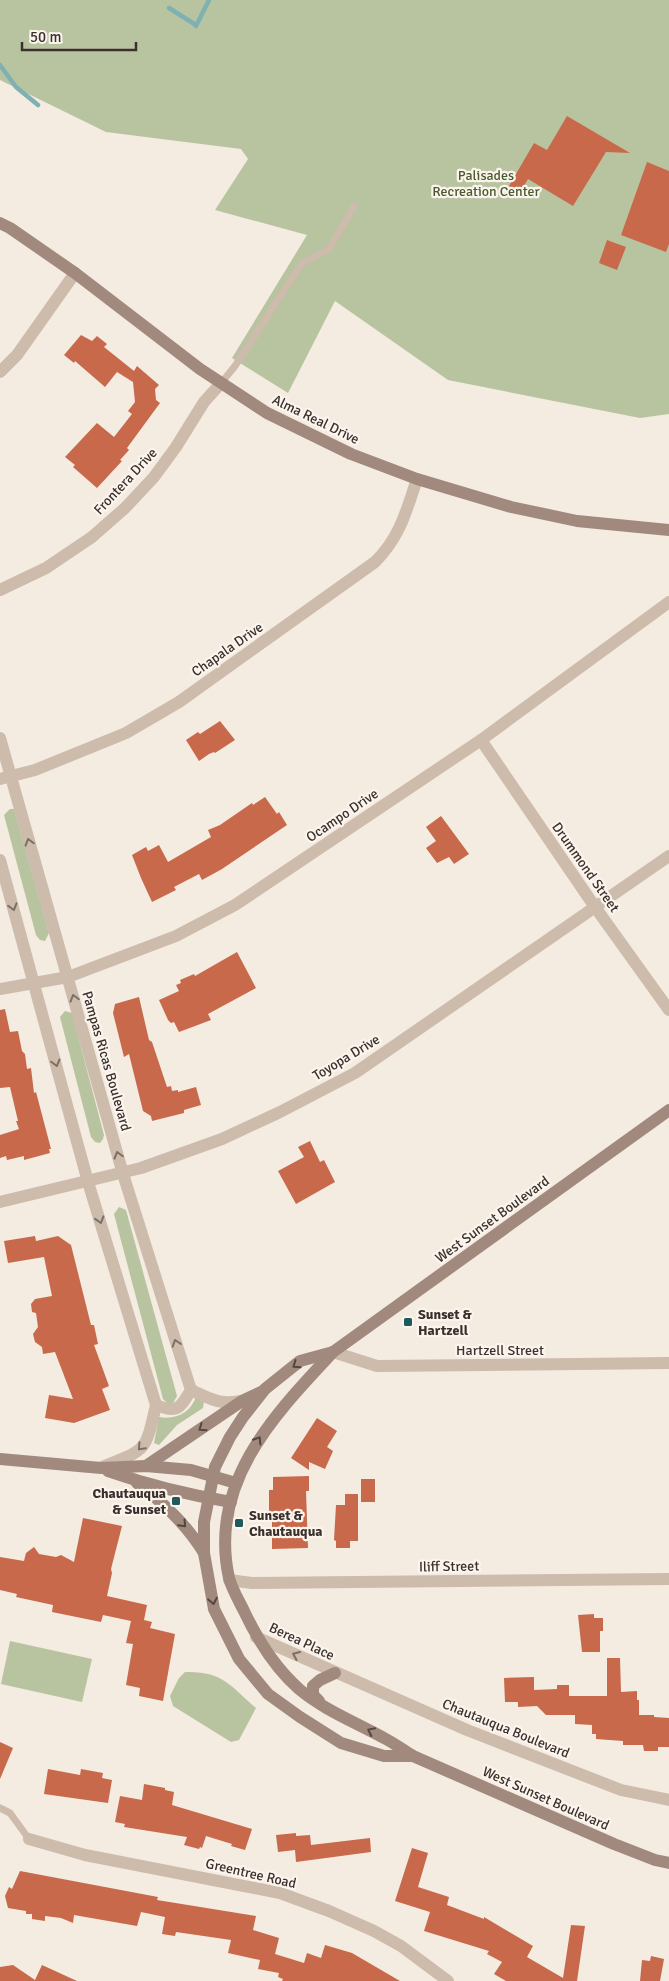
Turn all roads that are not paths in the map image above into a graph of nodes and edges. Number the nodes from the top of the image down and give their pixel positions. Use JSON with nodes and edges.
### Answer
{"nodes":[{"id":1,"x":354,"y":206,"type":"dead end"},
{"id":2,"x":0,"y":223,"type":"edge"},
{"id":3,"x":75,"y":273,"type":"junction"},
{"id":4,"x":0,"y":372,"type":"edge"},
{"id":5,"x":222,"y":382,"type":"junction"},
{"id":6,"x":417,"y":479,"type":"junction"},
{"id":7,"x":669,"y":530,"type":"edge"},
{"id":8,"x":0,"y":590,"type":"edge"},
{"id":9,"x":669,"y":602,"type":"edge"},
{"id":10,"x":0,"y":738,"type":"edge"},
{"id":11,"x":481,"y":740,"type":"junction"},
{"id":12,"x":5,"y":778,"type":"edge"},
{"id":13,"x":669,"y":856,"type":"edge"},
{"id":14,"x":0,"y":860,"type":"edge"},
{"id":15,"x":596,"y":907,"type":"junction"},
{"id":16,"x":68,"y":977,"type":"junction"},
{"id":17,"x":34,"y":983,"type":"junction"},
{"id":18,"x":0,"y":989,"type":"edge"},
{"id":19,"x":669,"y":1010,"type":"edge"},
{"id":20,"x":669,"y":1110,"type":"edge"},
{"id":21,"x":123,"y":1174,"type":"junction"},
{"id":22,"x":88,"y":1182,"type":"junction"},
{"id":23,"x":0,"y":1202,"type":"edge"},
{"id":24,"x":333,"y":1352,"type":"junction"},
{"id":25,"x":669,"y":1363,"type":"edge"},
{"id":26,"x":265,"y":1389,"type":"junction"},
{"id":27,"x":191,"y":1390,"type":"junction"},
{"id":28,"x":242,"y":1401,"type":"junction"},
{"id":29,"x":156,"y":1405,"type":"junction"},
{"id":30,"x":0,"y":1459,"type":"edge"},
{"id":31,"x":146,"y":1466,"type":"junction"},
{"id":32,"x":100,"y":1468,"type":"junction"},
{"id":33,"x":212,"y":1478,"type":"junction"},
{"id":34,"x":134,"y":1480,"type":"junction"},
{"id":35,"x":236,"y":1483,"type":"junction"},
{"id":36,"x":208,"y":1498,"type":"junction"},
{"id":37,"x":231,"y":1502,"type":"junction"},
{"id":38,"x":204,"y":1553,"type":"junction"},
{"id":39,"x":669,"y":1579,"type":"edge"},
{"id":40,"x":229,"y":1580,"type":"junction"},
{"id":41,"x":256,"y":1637,"type":"junction"},
{"id":42,"x":336,"y":1673,"type":"junction"},
{"id":43,"x":332,"y":1712,"type":"junction"},
{"id":44,"x":413,"y":1756,"type":"junction"},
{"id":45,"x":669,"y":1800,"type":"edge"},
{"id":46,"x":0,"y":1808,"type":"edge"},
{"id":47,"x":29,"y":1840,"type":"joint"},
{"id":48,"x":669,"y":1863,"type":"edge"},
{"id":49,"x":448,"y":1981,"type":"edge"}],
"edges":[{"from":1,"to":5,"type":"lane"},
{"from":2,"to":3,"type":"main road","name":"Alma Real Drive"},
{"from":3,"to":4,"type":"street"},
{"from":3,"to":5,"type":"main road","name":"Alma Real Drive"},
{"from":5,"to":6,"type":"main road","name":"Alma Real Drive"},
{"from":5,"to":8,"type":"street","name":"Frontera Drive"},
{"from":6,"to":7,"type":"main road","name":"Alma Real Drive"},
{"from":6,"to":12,"type":"street","name":"Chapala Drive"},
{"from":9,"to":11,"type":"street","name":"Ocampo Drive"},
{"from":10,"to":12,"type":"street","name":"Pampas Ricas Boulevard"},
{"from":11,"to":15,"type":"street","name":"Drummond Street"},
{"from":11,"to":16,"type":"street","name":"Ocampo Drive"},
{"from":16,"to":12,"type":"street","name":"Pampas Ricas Boulevard","one_way":true},
{"from":13,"to":15,"type":"street","name":"Toyopa Drive"},
{"from":14,"to":17,"type":"street","one_way":true},
{"from":15,"to":19,"type":"street","name":"Drummond Street"},
{"from":15,"to":21,"type":"street","name":"Toyopa Drive"},
{"from":16,"to":17,"type":"street","name":"Ocampo Drive"},
{"from":21,"to":16,"type":"street","name":"Pampas Ricas Boulevard","one_way":true},
{"from":17,"to":18,"type":"street","name":"Ocampo Drive"},
{"from":17,"to":22,"type":"street","one_way":true},
{"from":20,"to":24,"type":"main road","name":"West Sunset Boulevard"},
{"from":21,"to":22,"type":"street","name":"Toyopa Drive"},
{"from":27,"to":21,"type":"street","name":"Pampas Ricas Boulevard","one_way":true},
{"from":22,"to":23,"type":"street","name":"Toyopa Drive"},
{"from":22,"to":29,"type":"street","one_way":true},
{"from":24,"to":25,"type":"street","name":"Hartzell Street"},
{"from":24,"to":26,"type":"main road","name":"West Sunset Boulevard","one_way":true},
{"from":35,"to":24,"type":"main road","name":"West Sunset Boulevard","one_way":true},
{"from":26,"to":28,"type":"main road"},
{"from":26,"to":33,"type":"main road","name":"West Sunset Boulevard"},
{"from":27,"to":28,"type":"street"},
{"from":27,"to":29,"type":"street"},
{"from":28,"to":31,"type":"main road","one_way":true},
{"from":29,"to":32,"type":"street","one_way":true},
{"from":30,"to":32,"type":"main road"},
{"from":31,"to":32,"type":"main road"},
{"from":31,"to":33,"type":"main road"},
{"from":32,"to":34,"type":"main road"},
{"from":33,"to":35,"type":"main road"},
{"from":33,"to":36,"type":"main road","name":"West Sunset Boulevard"},
{"from":34,"to":36,"type":"main road"},
{"from":34,"to":38,"type":"main road","one_way":true},
{"from":35,"to":37,"type":"main road","name":"West Sunset Boulevard"},
{"from":36,"to":37,"type":"main road"},
{"from":36,"to":38,"type":"main road","name":"West Sunset Boulevard"},
{"from":37,"to":40,"type":"main road","name":"West Sunset Boulevard"},
{"from":38,"to":44,"type":"main road","name":"West Sunset Boulevard","one_way":true},
{"from":39,"to":40,"type":"street","name":"Iliff Street"},
{"from":40,"to":41,"type":"main road","name":"West Sunset Boulevard"},
{"from":42,"to":41,"type":"street","name":"Berea Place","one_way":true},
{"from":41,"to":43,"type":"main road","name":"West Sunset Boulevard"},
{"from":42,"to":43,"type":"main road"},
{"from":42,"to":45,"type":"street","name":"Chautauqua Boulevard"},
{"from":44,"to":43,"type":"main road","name":"West Sunset Boulevard","one_way":true},
{"from":44,"to":48,"type":"main road","name":"West Sunset Boulevard"},
{"from":46,"to":47,"type":"lane"},
{"from":47,"to":49,"type":"street","name":"Greentree Road"}]}
